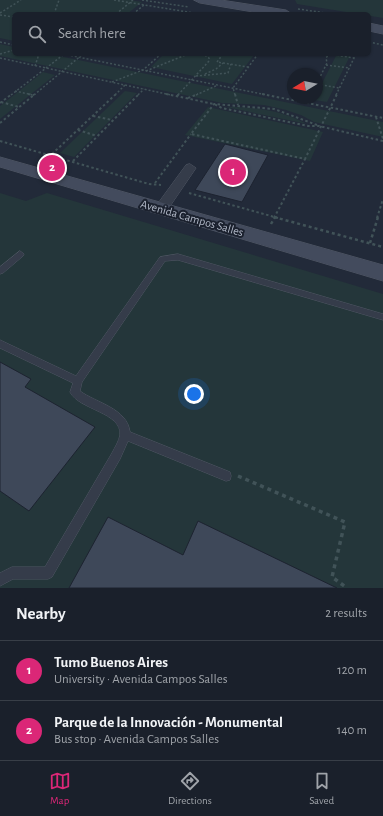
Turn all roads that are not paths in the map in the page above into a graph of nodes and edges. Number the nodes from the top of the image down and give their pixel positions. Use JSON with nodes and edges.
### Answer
{"nodes":[{"id":1,"x":196,"y":4,"type":"edge"},
{"id":2,"x":268,"y":12,"type":"edge"},
{"id":3,"x":371,"y":27,"type":"edge"},
{"id":4,"x":383,"y":30,"type":"edge"},
{"id":5,"x":0,"y":162,"type":"edge"},
{"id":6,"x":190,"y":168,"type":"dead end"},
{"id":7,"x":161,"y":209,"type":"junction"},
{"id":8,"x":20,"y":254,"type":"dead end"},
{"id":9,"x":0,"y":271,"type":"edge"},
{"id":10,"x":383,"y":273,"type":"edge"},
{"id":11,"x":383,"y":317,"type":"edge"},
{"id":12,"x":0,"y":344,"type":"edge"},
{"id":13,"x":78,"y":381,"type":"junction"},
{"id":14,"x":125,"y":435,"type":"junction"},
{"id":15,"x":226,"y":476,"type":"road end"},
{"id":16,"x":0,"y":580,"type":"edge"}],
"edges":[{"from":1,"to":2,"type":"main road"},
{"from":3,"to":4,"type":"main road"},
{"from":5,"to":7,"type":"main road","name":"Avenida Campos Salles"},
{"from":6,"to":7,"type":"street"},
{"from":7,"to":10,"type":"main road","name":"Avenida Campos Salles"},
{"from":8,"to":9,"type":"lane"},
{"from":11,"to":13,"type":"lane"},
{"from":12,"to":13,"type":"lane"},
{"from":13,"to":14,"type":"lane"},
{"from":14,"to":15,"type":"lane"},
{"from":14,"to":16,"type":"lane"}]}
